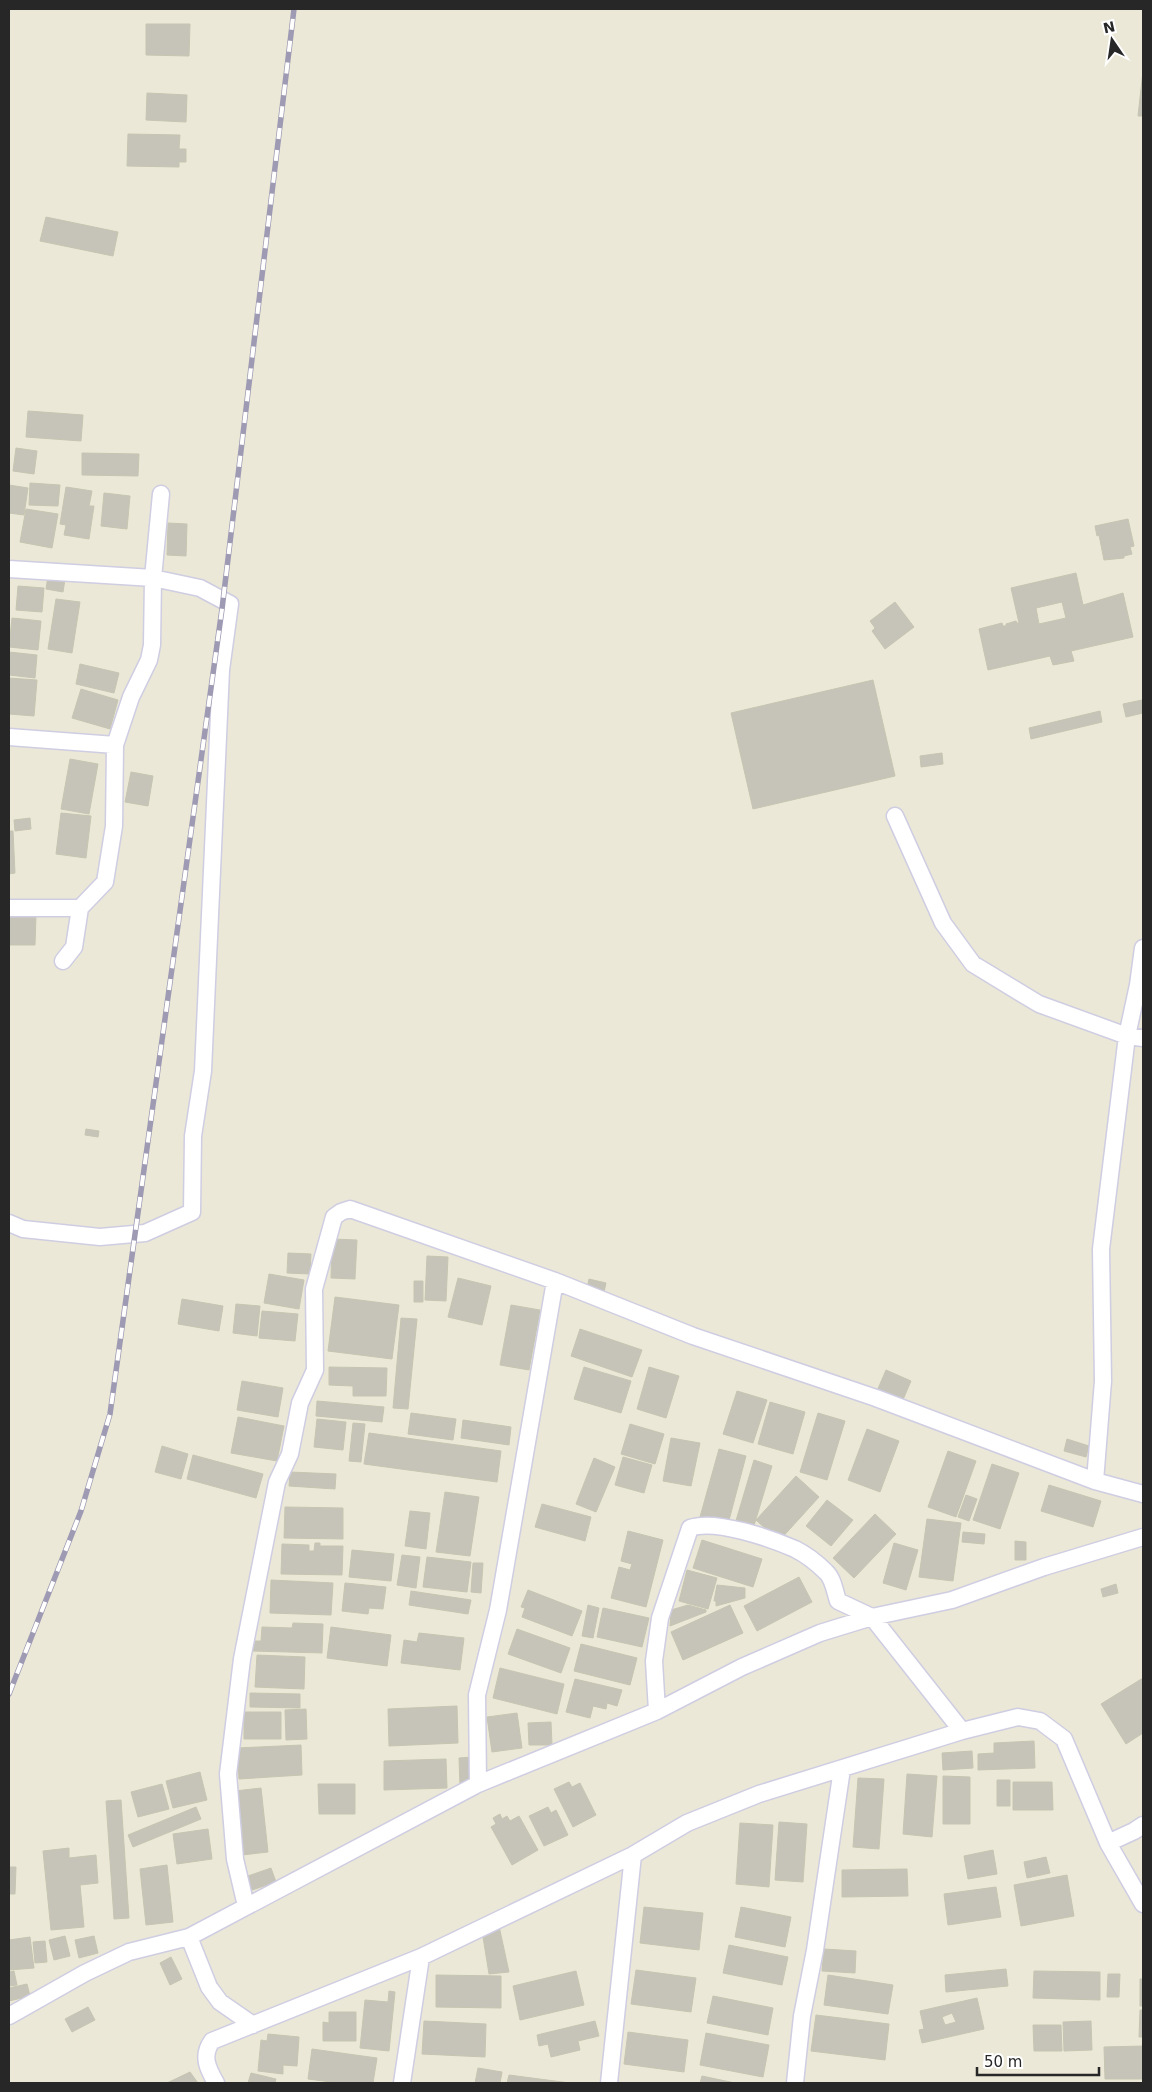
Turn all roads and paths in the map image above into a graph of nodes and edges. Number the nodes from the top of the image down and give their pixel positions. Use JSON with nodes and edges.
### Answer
{"nodes":[{"id":1,"x":161,"y":494,"type":"dead end"},
{"id":2,"x":9,"y":569,"type":"edge"},
{"id":3,"x":153,"y":578,"type":"junction"},
{"id":4,"x":9,"y":737,"type":"edge"},
{"id":5,"x":115,"y":745,"type":"junction"},
{"id":6,"x":895,"y":816,"type":"dead end"},
{"id":7,"x":9,"y":908,"type":"edge"},
{"id":8,"x":80,"y":908,"type":"junction"},
{"id":9,"x":1143,"y":948,"type":"edge"},
{"id":10,"x":63,"y":961,"type":"dead end"},
{"id":11,"x":1135,"y":1037,"type":"edge"},
{"id":12,"x":9,"y":1223,"type":"edge"},
{"id":13,"x":555,"y":1281,"type":"junction"},
{"id":14,"x":1096,"y":1481,"type":"junction"},
{"id":15,"x":1143,"y":1494,"type":"edge"},
{"id":16,"x":1143,"y":1537,"type":"edge"},
{"id":17,"x":872,"y":1617,"type":"junction"},
{"id":18,"x":658,"y":1711,"type":"junction"},
{"id":19,"x":962,"y":1731,"type":"junction"},
{"id":20,"x":842,"y":1769,"type":"junction"},
{"id":21,"x":478,"y":1784,"type":"junction"},
{"id":22,"x":1143,"y":1825,"type":"edge"},
{"id":23,"x":1108,"y":1843,"type":"junction"},
{"id":24,"x":633,"y":1855,"type":"junction"},
{"id":25,"x":1143,"y":1904,"type":"edge"},
{"id":26,"x":246,"y":1906,"type":"junction"},
{"id":27,"x":189,"y":1937,"type":"junction"},
{"id":28,"x":421,"y":1957,"type":"junction"},
{"id":29,"x":9,"y":2016,"type":"edge"},
{"id":30,"x":253,"y":2025,"type":"junction"},
{"id":31,"x":216,"y":2083,"type":"edge"},
{"id":32,"x":402,"y":2083,"type":"edge"},
{"id":33,"x":609,"y":2083,"type":"edge"},
{"id":34,"x":795,"y":2083,"type":"edge"}],
"edges":[{"from":1,"to":3,"type":"street"},
{"from":2,"to":3,"type":"street"},
{"from":3,"to":5,"type":"street"},
{"from":3,"to":12,"type":"street"},
{"from":4,"to":5,"type":"street"},
{"from":5,"to":8,"type":"street"},
{"from":6,"to":11,"type":"street"},
{"from":7,"to":8,"type":"street"},
{"from":8,"to":10,"type":"street"},
{"from":9,"to":11,"type":"street"},
{"from":11,"to":14,"type":"street"},
{"from":13,"to":14,"type":"street"},
{"from":13,"to":21,"type":"street"},
{"from":13,"to":26,"type":"street"},
{"from":14,"to":15,"type":"street"},
{"from":16,"to":17,"type":"street"},
{"from":17,"to":18,"type":"street"},
{"from":17,"to":18,"type":"street"},
{"from":17,"to":19,"type":"street"},
{"from":18,"to":21,"type":"street"},
{"from":19,"to":20,"type":"street"},
{"from":19,"to":23,"type":"street"},
{"from":20,"to":24,"type":"street"},
{"from":20,"to":34,"type":"street"},
{"from":21,"to":26,"type":"street"},
{"from":22,"to":23,"type":"street"},
{"from":23,"to":25,"type":"street"},
{"from":24,"to":28,"type":"street"},
{"from":24,"to":33,"type":"street"},
{"from":26,"to":27,"type":"street"},
{"from":27,"to":29,"type":"street"},
{"from":27,"to":30,"type":"street"},
{"from":28,"to":30,"type":"street"},
{"from":28,"to":32,"type":"street"},
{"from":30,"to":31,"type":"street"}]}
